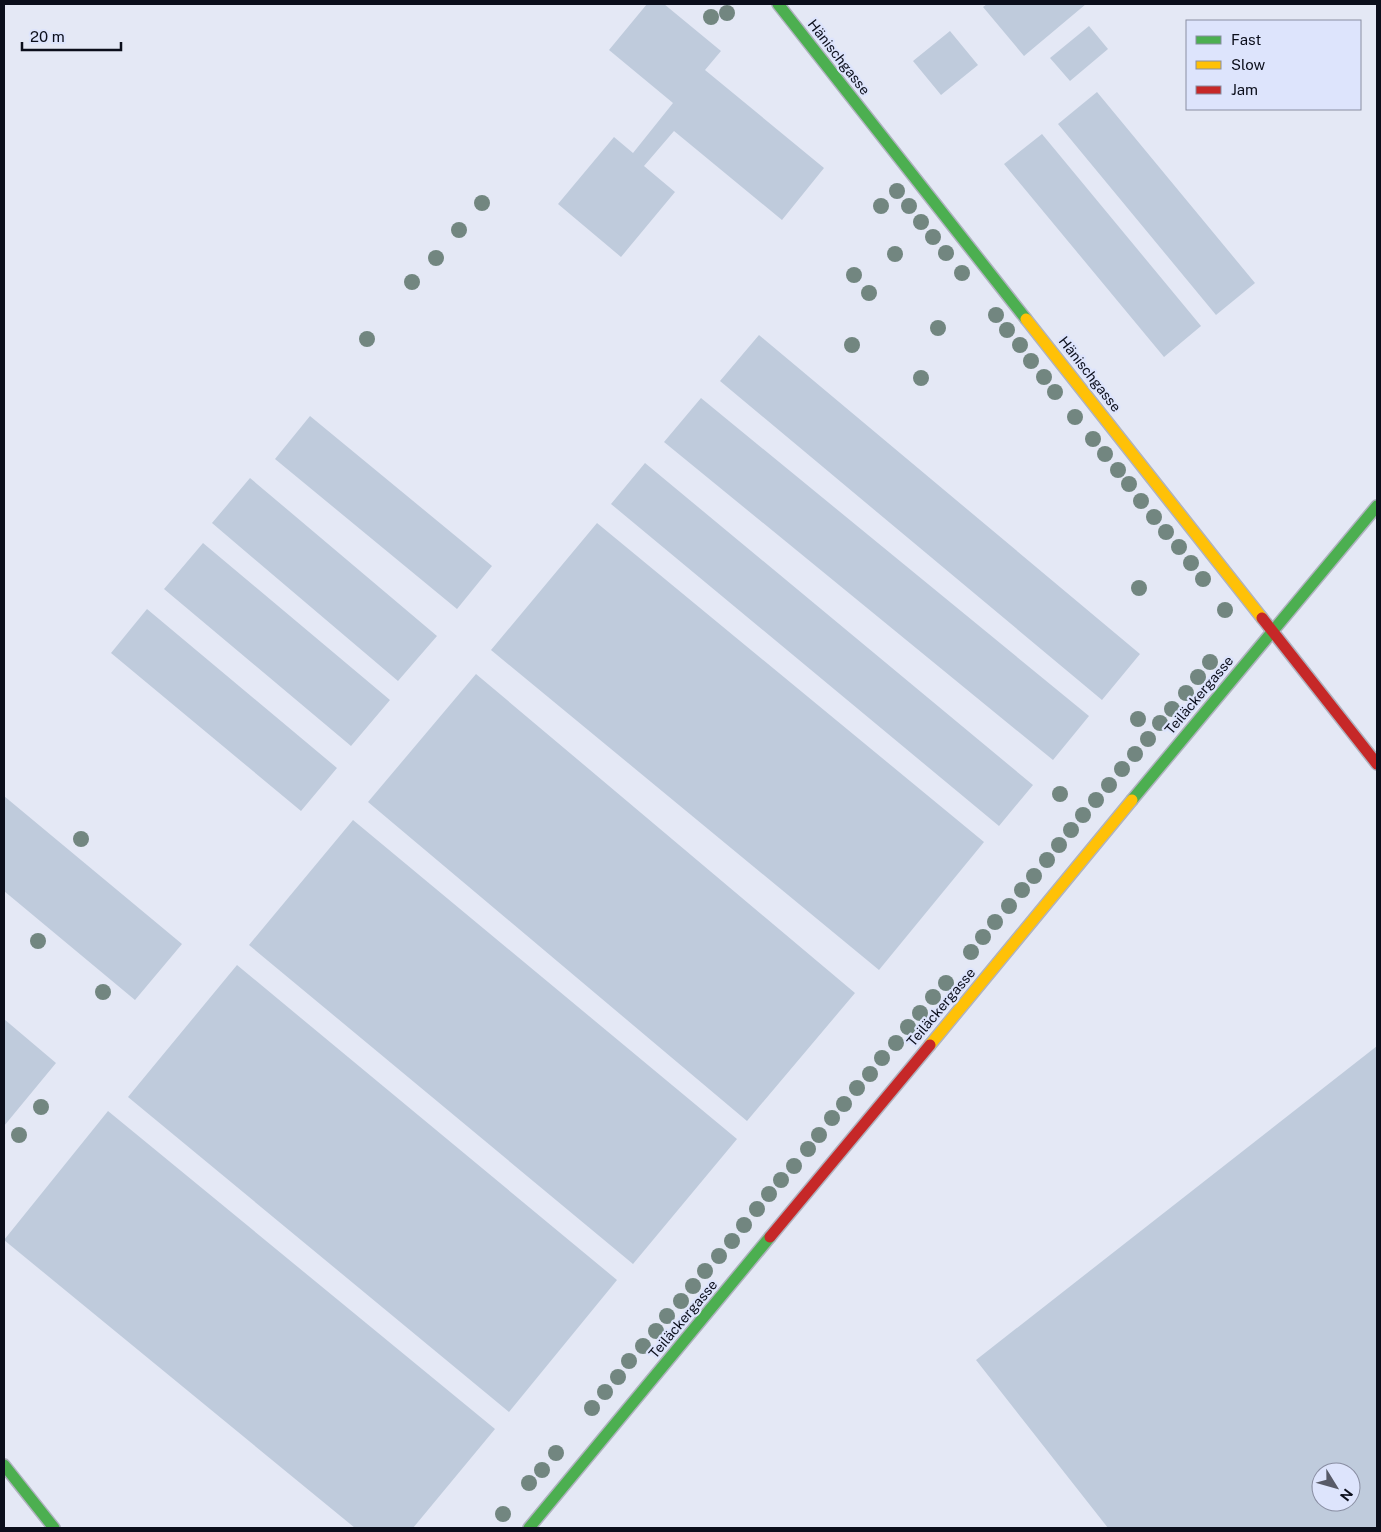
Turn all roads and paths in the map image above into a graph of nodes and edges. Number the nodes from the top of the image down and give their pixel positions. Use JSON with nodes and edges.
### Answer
{"nodes":[{"id":1,"x":778,"y":4,"type":"edge"},
{"id":2,"x":1377,"y":506,"type":"edge"},
{"id":3,"x":1272,"y":630,"type":"junction"},
{"id":4,"x":1377,"y":764,"type":"edge"},
{"id":5,"x":4,"y":1465,"type":"edge"},
{"id":6,"x":54,"y":1528,"type":"edge"},
{"id":7,"x":530,"y":1528,"type":"edge"}],
"edges":[{"from":1,"to":3,"type":"street","name":"Hänischgasse"},
{"from":2,"to":3,"type":"street","name":"Teiläckergasse"},
{"from":3,"to":4,"type":"street","name":"Hänischgasse"},
{"from":3,"to":7,"type":"street","name":"Teiläckergasse"},
{"from":5,"to":6,"type":"street"}]}
